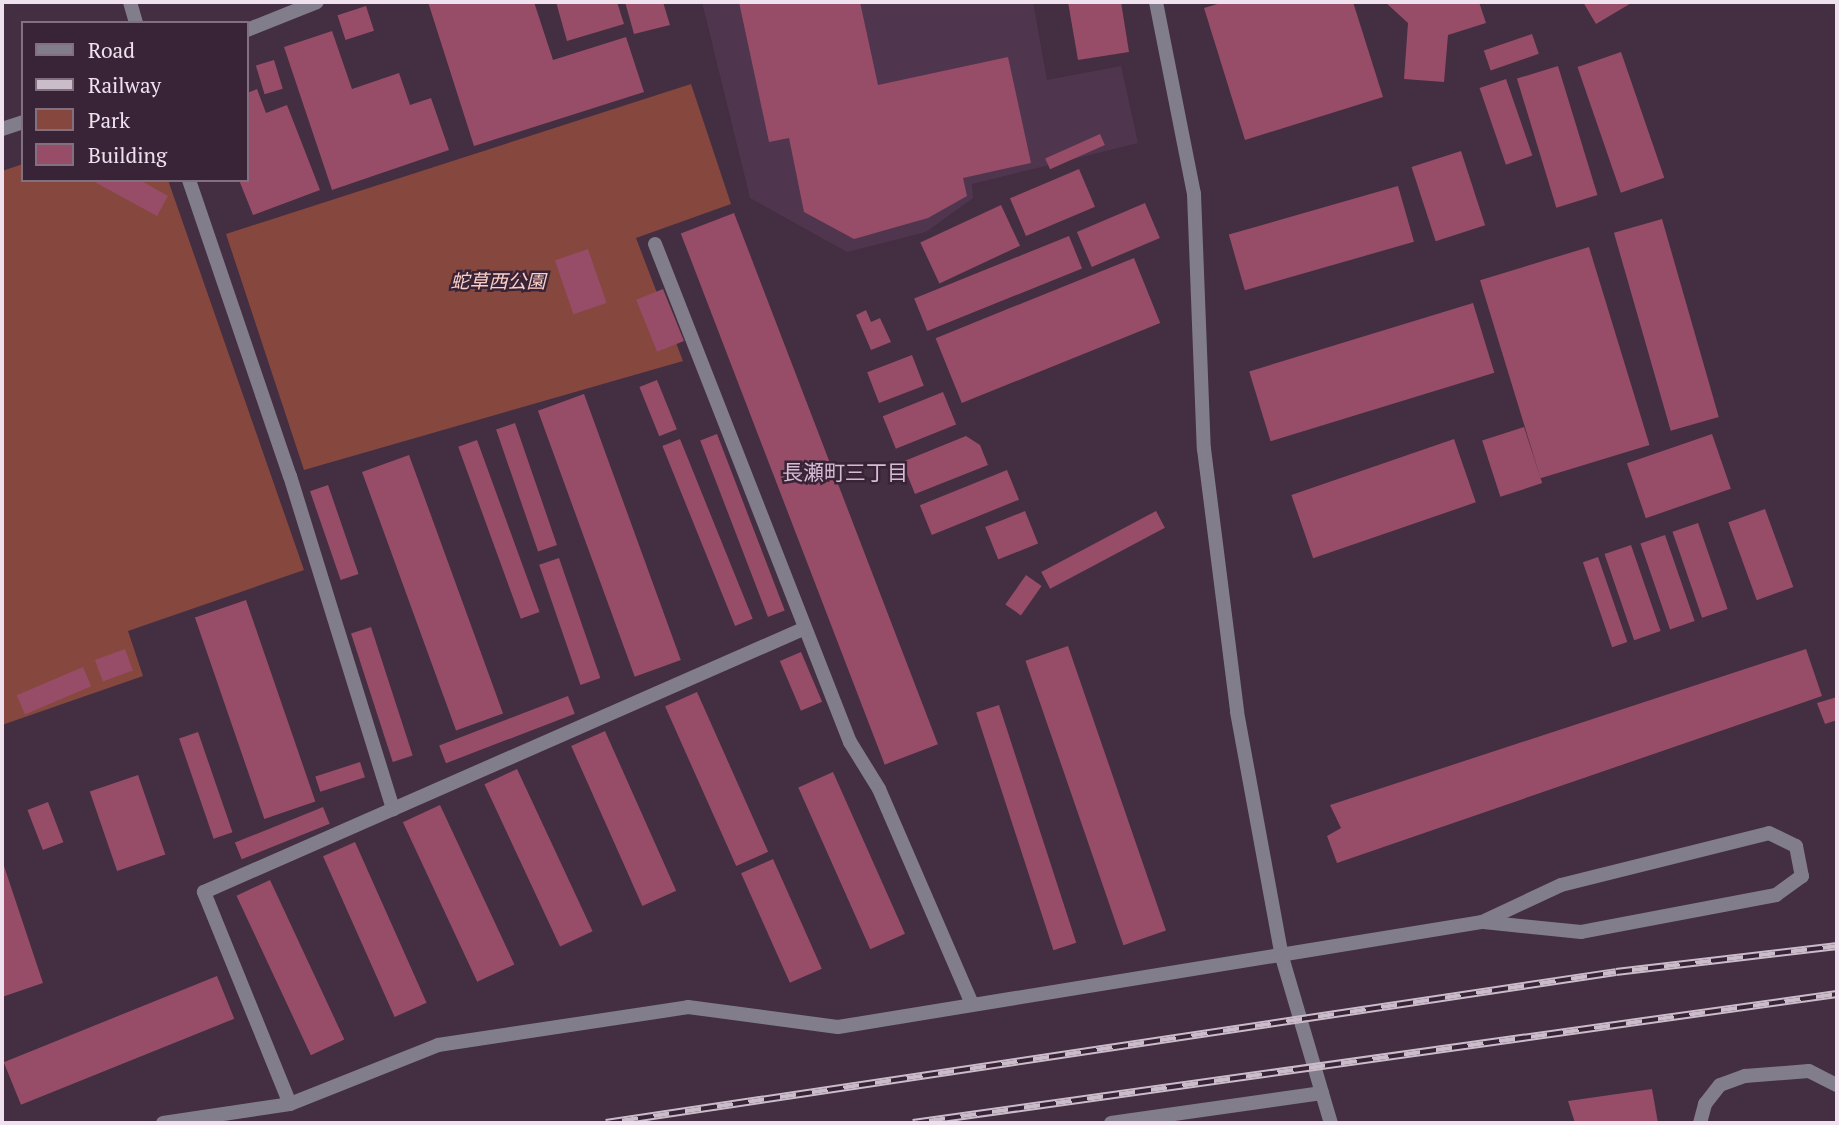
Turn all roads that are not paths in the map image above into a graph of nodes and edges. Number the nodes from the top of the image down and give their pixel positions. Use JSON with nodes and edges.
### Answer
{"nodes":[{"id":1,"x":130,"y":2,"type":"edge"},
{"id":2,"x":317,"y":2,"type":"edge"},
{"id":3,"x":1156,"y":2,"type":"edge"},
{"id":4,"x":135,"y":21,"type":"edge"},
{"id":5,"x":248,"y":30,"type":"edge"},
{"id":6,"x":21,"y":123,"type":"edge"},
{"id":7,"x":2,"y":130,"type":"edge"},
{"id":8,"x":190,"y":182,"type":"edge"},
{"id":9,"x":655,"y":244,"type":"dead end"},
{"id":10,"x":803,"y":629,"type":"junction"},
{"id":11,"x":393,"y":809,"type":"junction"},
{"id":12,"x":1482,"y":922,"type":"junction"},
{"id":13,"x":1282,"y":957,"type":"junction"},
{"id":14,"x":972,"y":1004,"type":"junction"},
{"id":15,"x":1837,"y":1085,"type":"edge"},
{"id":16,"x":1322,"y":1093,"type":"junction"},
{"id":17,"x":290,"y":1104,"type":"junction"},
{"id":18,"x":163,"y":1123,"type":"edge"},
{"id":19,"x":1111,"y":1123,"type":"edge"},
{"id":20,"x":1331,"y":1123,"type":"edge"},
{"id":21,"x":1700,"y":1123,"type":"edge"}],
"edges":[{"from":1,"to":4,"type":"street"},
{"from":2,"to":5,"type":"street"},
{"from":3,"to":13,"type":"street"},
{"from":6,"to":7,"type":"street"},
{"from":8,"to":11,"type":"street"},
{"from":9,"to":10,"type":"street"},
{"from":10,"to":11,"type":"street"},
{"from":10,"to":14,"type":"street"},
{"from":11,"to":17,"type":"street"},
{"from":12,"to":12,"type":"street"},
{"from":12,"to":13,"type":"street"},
{"from":13,"to":14,"type":"street"},
{"from":13,"to":16,"type":"street"},
{"from":14,"to":17,"type":"street"},
{"from":15,"to":21,"type":"street"},
{"from":16,"to":19,"type":"street"},
{"from":16,"to":20,"type":"street"},
{"from":17,"to":18,"type":"street"}]}
